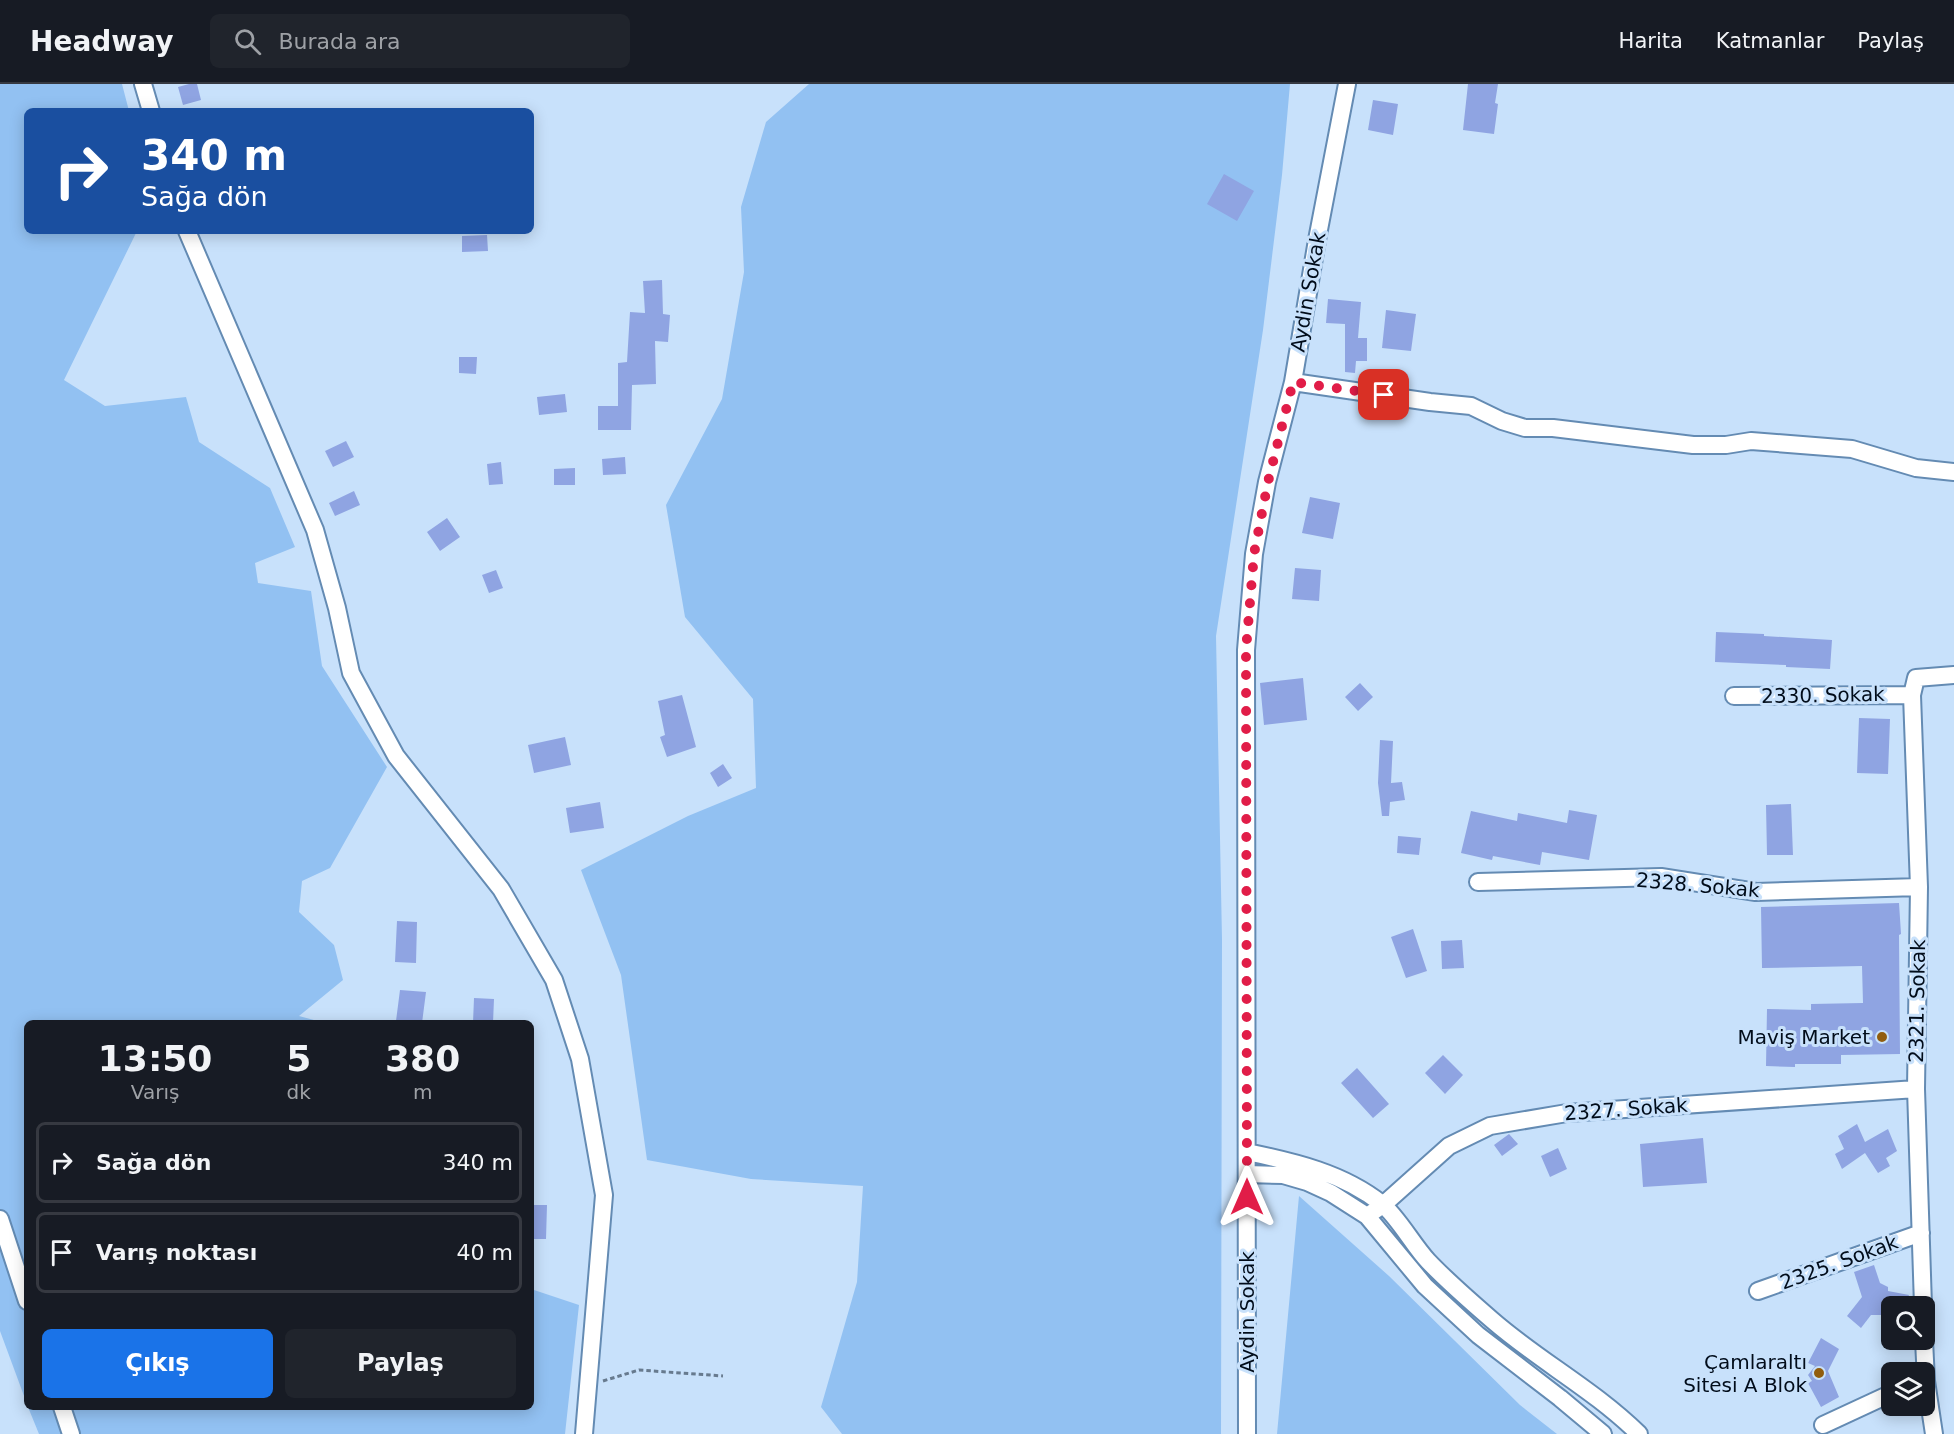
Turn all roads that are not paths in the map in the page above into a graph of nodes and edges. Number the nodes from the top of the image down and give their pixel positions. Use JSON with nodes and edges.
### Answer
{"nodes":[{"id":1,"x":143,"y":84,"type":"edge"},
{"id":2,"x":1347,"y":84,"type":"edge"},
{"id":3,"x":151,"y":108,"type":"edge"},
{"id":4,"x":188,"y":234,"type":"edge"},
{"id":5,"x":1293,"y":382,"type":"junction"},
{"id":6,"x":1954,"y":472,"type":"edge"},
{"id":7,"x":1954,"y":675,"type":"edge"},
{"id":8,"x":1912,"y":695,"type":"junction"},
{"id":9,"x":1734,"y":696,"type":"dead end"},
{"id":10,"x":1478,"y":882,"type":"dead end"},
{"id":11,"x":1919,"y":887,"type":"junction"},
{"id":12,"x":1916,"y":1089,"type":"junction"},
{"id":13,"x":1248,"y":1152,"type":"junction"},
{"id":14,"x":1247,"y":1174,"type":"junction"},
{"id":15,"x":1383,"y":1205,"type":"junction"},
{"id":16,"x":1367,"y":1216,"type":"junction"},
{"id":17,"x":0,"y":1219,"type":"edge"},
{"id":18,"x":1921,"y":1233,"type":"junction"},
{"id":19,"x":1758,"y":1291,"type":"dead end"},
{"id":20,"x":24,"y":1292,"type":"edge"},
{"id":21,"x":1923,"y":1296,"type":"edge"},
{"id":22,"x":1881,"y":1398,"type":"edge"},
{"id":23,"x":63,"y":1410,"type":"edge"},
{"id":24,"x":1931,"y":1416,"type":"edge"},
{"id":25,"x":1823,"y":1425,"type":"dead end"},
{"id":26,"x":70,"y":1434,"type":"edge"},
{"id":27,"x":584,"y":1434,"type":"edge"},
{"id":28,"x":1247,"y":1434,"type":"edge"},
{"id":29,"x":1603,"y":1434,"type":"edge"},
{"id":30,"x":1639,"y":1434,"type":"edge"},
{"id":31,"x":1934,"y":1434,"type":"edge"}],
"edges":[{"from":1,"to":3,"type":"street"},
{"from":2,"to":5,"type":"street","name":"Aydin Sokak"},
{"from":4,"to":27,"type":"street"},
{"from":5,"to":6,"type":"street"},
{"from":5,"to":13,"type":"street","name":"Aydin Sokak"},
{"from":7,"to":8,"type":"street"},
{"from":8,"to":9,"type":"street","name":"2330. Sokak"},
{"from":8,"to":11,"type":"street","name":"2321. Sokak"},
{"from":10,"to":11,"type":"street","name":"2328. Sokak"},
{"from":11,"to":12,"type":"street","name":"2321. Sokak"},
{"from":12,"to":15,"type":"street","name":"2327. Sokak"},
{"from":12,"to":18,"type":"street","name":"2321. Sokak"},
{"from":13,"to":14,"type":"street","name":"Aydin Sokak"},
{"from":13,"to":15,"type":"street"},
{"from":14,"to":16,"type":"street"},
{"from":14,"to":28,"type":"street","name":"Aydin Sokak"},
{"from":15,"to":16,"type":"street","name":"2327. Sokak"},
{"from":15,"to":30,"type":"street"},
{"from":16,"to":29,"type":"street"},
{"from":17,"to":20,"type":"street"},
{"from":18,"to":19,"type":"street","name":"2325. Sokak"},
{"from":18,"to":21,"type":"street","name":"2321. Sokak"},
{"from":22,"to":25,"type":"street"},
{"from":23,"to":26,"type":"street"},
{"from":24,"to":31,"type":"street"}]}
